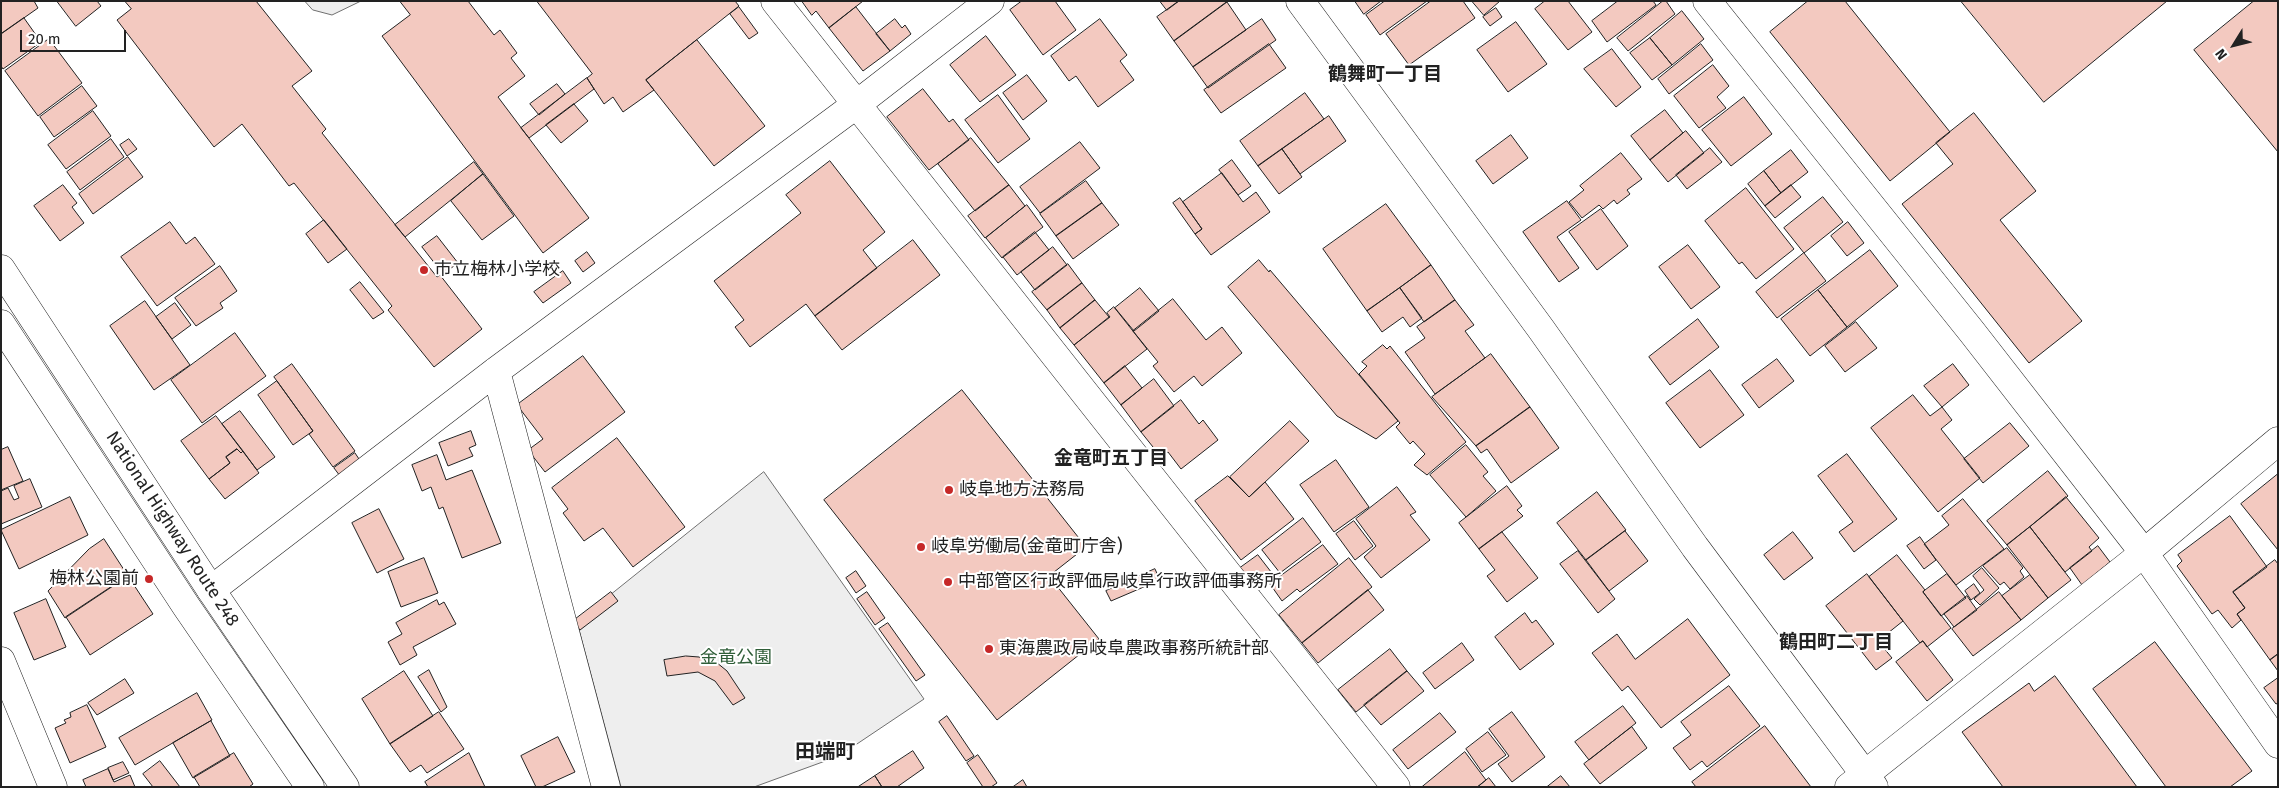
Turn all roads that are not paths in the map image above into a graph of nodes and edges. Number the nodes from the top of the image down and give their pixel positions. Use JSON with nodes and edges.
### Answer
{"nodes":[{"id":1,"x":775,"y":1,"type":"edge"},
{"id":2,"x":990,"y":1,"type":"edge"},
{"id":3,"x":1300,"y":1,"type":"edge"},
{"id":4,"x":1707,"y":1,"type":"edge"},
{"id":5,"x":857,"y":104,"type":"junction"},
{"id":6,"x":1,"y":269,"type":"edge"},
{"id":7,"x":1,"y":324,"type":"edge"},
{"id":8,"x":496,"y":371,"type":"junction"},
{"id":9,"x":2278,"y":441,"type":"edge"},
{"id":10,"x":2144,"y":553,"type":"junction"},
{"id":11,"x":211,"y":590,"type":"junction"},
{"id":12,"x":1,"y":661,"type":"edge"},
{"id":13,"x":2278,"y":744,"type":"edge"},
{"id":14,"x":1863,"y":782,"type":"edge"},
{"id":15,"x":53,"y":787,"type":"edge"},
{"id":16,"x":310,"y":787,"type":"edge"},
{"id":17,"x":345,"y":787,"type":"edge"},
{"id":18,"x":606,"y":787,"type":"edge"},
{"id":19,"x":1396,"y":787,"type":"edge"}],
"edges":[{"from":1,"to":5,"type":"main road"},
{"from":2,"to":5,"type":"main road"},
{"from":3,"to":14,"type":"main road"},
{"from":4,"to":10,"type":"main road"},
{"from":5,"to":8,"type":"main road"},
{"from":5,"to":19,"type":"main road"},
{"from":6,"to":11,"type":"main road","name":"National Highway Route 248"},
{"from":7,"to":16,"type":"main road","name":"National Highway Route 248"},
{"from":8,"to":11,"type":"main road"},
{"from":8,"to":18,"type":"main road"},
{"from":9,"to":10,"type":"main road"},
{"from":10,"to":13,"type":"main road"},
{"from":10,"to":14,"type":"main road"},
{"from":11,"to":17,"type":"main road","name":"National Highway Route 248"},
{"from":12,"to":15,"type":"main road"}]}
